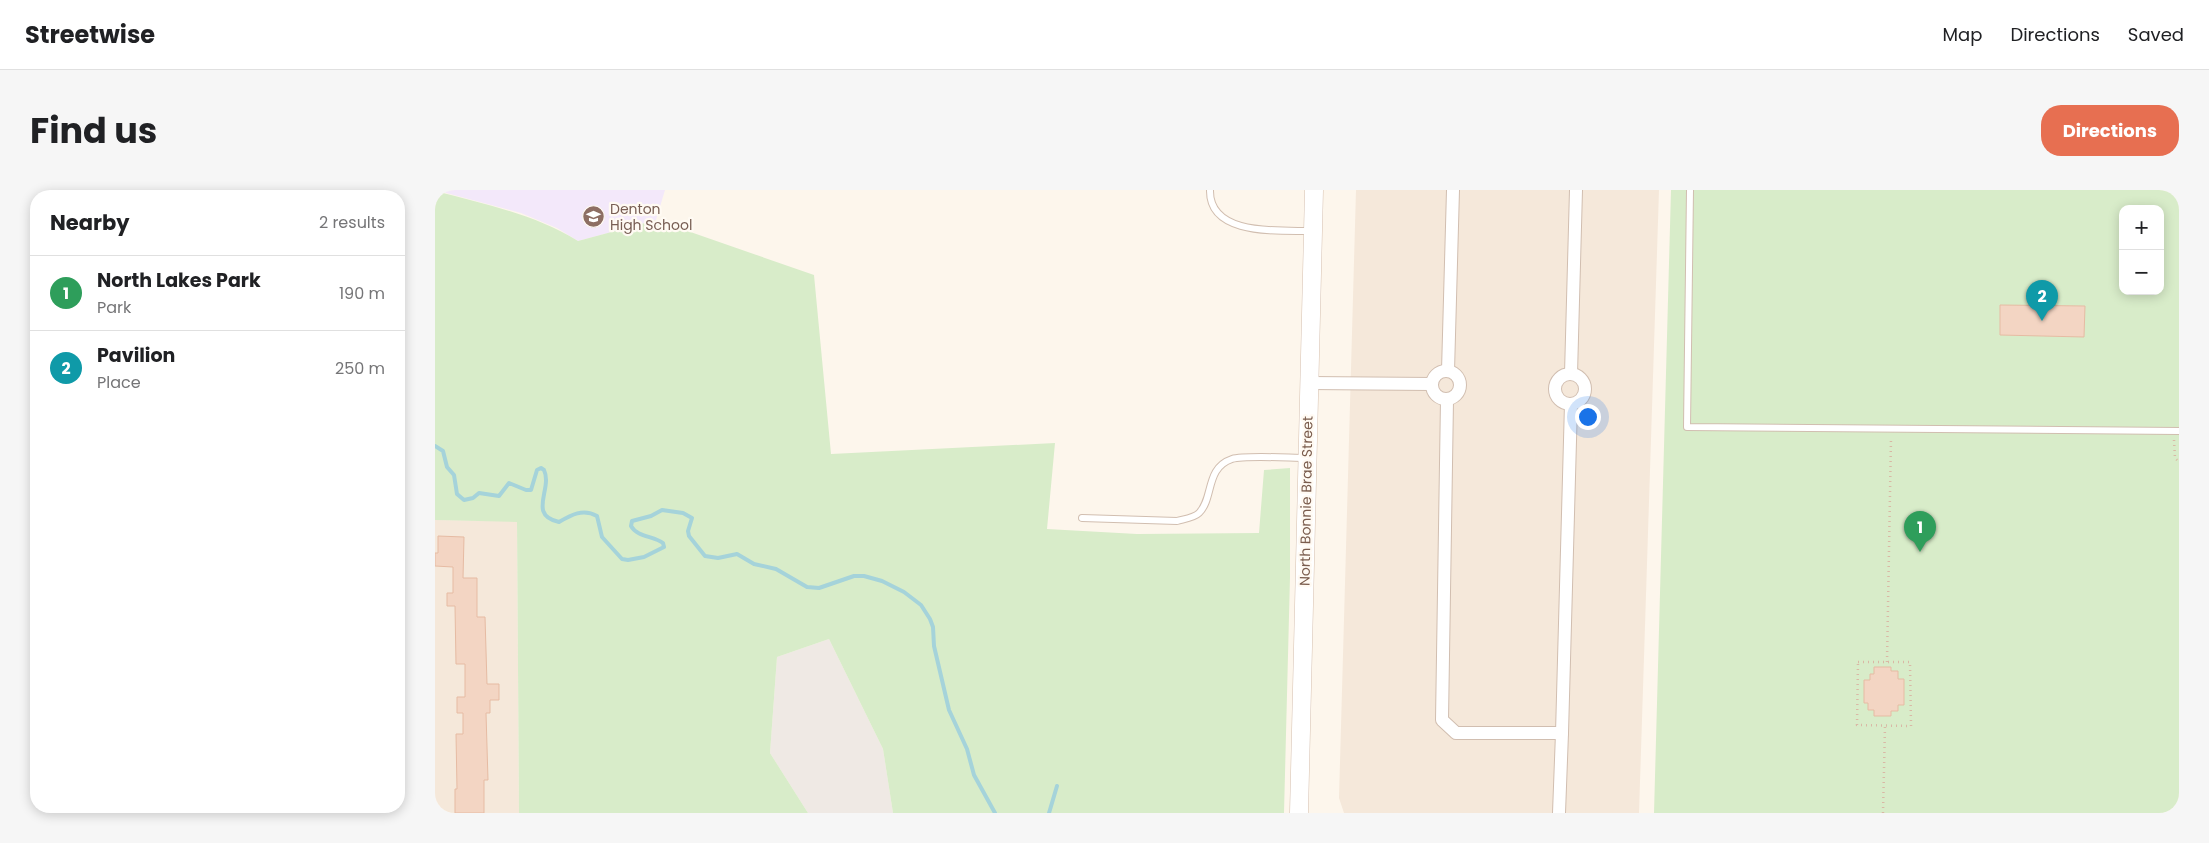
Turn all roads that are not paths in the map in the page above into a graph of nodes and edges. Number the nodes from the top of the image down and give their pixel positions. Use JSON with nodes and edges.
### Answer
{"nodes":[{"id":1,"x":1210,"y":190,"type":"edge"},
{"id":2,"x":1314,"y":190,"type":"edge"},
{"id":3,"x":1453,"y":190,"type":"edge"},
{"id":4,"x":1576,"y":190,"type":"edge"},
{"id":5,"x":1690,"y":190,"type":"edge"},
{"id":6,"x":1313,"y":231,"type":"junction"},
{"id":7,"x":1448,"y":371,"type":"junction"},
{"id":8,"x":1571,"y":374,"type":"junction"},
{"id":9,"x":1309,"y":383,"type":"junction"},
{"id":10,"x":1432,"y":384,"type":"junction"},
{"id":11,"x":1447,"y":400,"type":"junction"},
{"id":12,"x":1571,"y":404,"type":"junction"},
{"id":13,"x":2177,"y":430,"type":"edge"},
{"id":14,"x":1307,"y":458,"type":"junction"},
{"id":15,"x":1082,"y":518,"type":"dead end"},
{"id":16,"x":1561,"y":733,"type":"junction"},
{"id":17,"x":1299,"y":813,"type":"edge"},
{"id":18,"x":1559,"y":813,"type":"edge"}],
"edges":[{"from":1,"to":6,"type":"lane"},
{"from":2,"to":6,"type":"main road","name":"North Bonnie Brae Street"},
{"from":3,"to":7,"type":"street"},
{"from":4,"to":8,"type":"street"},
{"from":5,"to":13,"type":"lane"},
{"from":6,"to":9,"type":"main road","name":"North Bonnie Brae Street"},
{"from":7,"to":10,"type":"street"},
{"from":7,"to":11,"type":"street"},
{"from":8,"to":12,"type":"street"},
{"from":8,"to":12,"type":"street"},
{"from":9,"to":10,"type":"street"},
{"from":9,"to":14,"type":"main road","name":"North Bonnie Brae Street"},
{"from":10,"to":11,"type":"street"},
{"from":11,"to":16,"type":"street"},
{"from":12,"to":16,"type":"street"},
{"from":14,"to":15,"type":"lane"},
{"from":14,"to":17,"type":"main road","name":"North Bonnie Brae Street"},
{"from":16,"to":18,"type":"street"}]}
